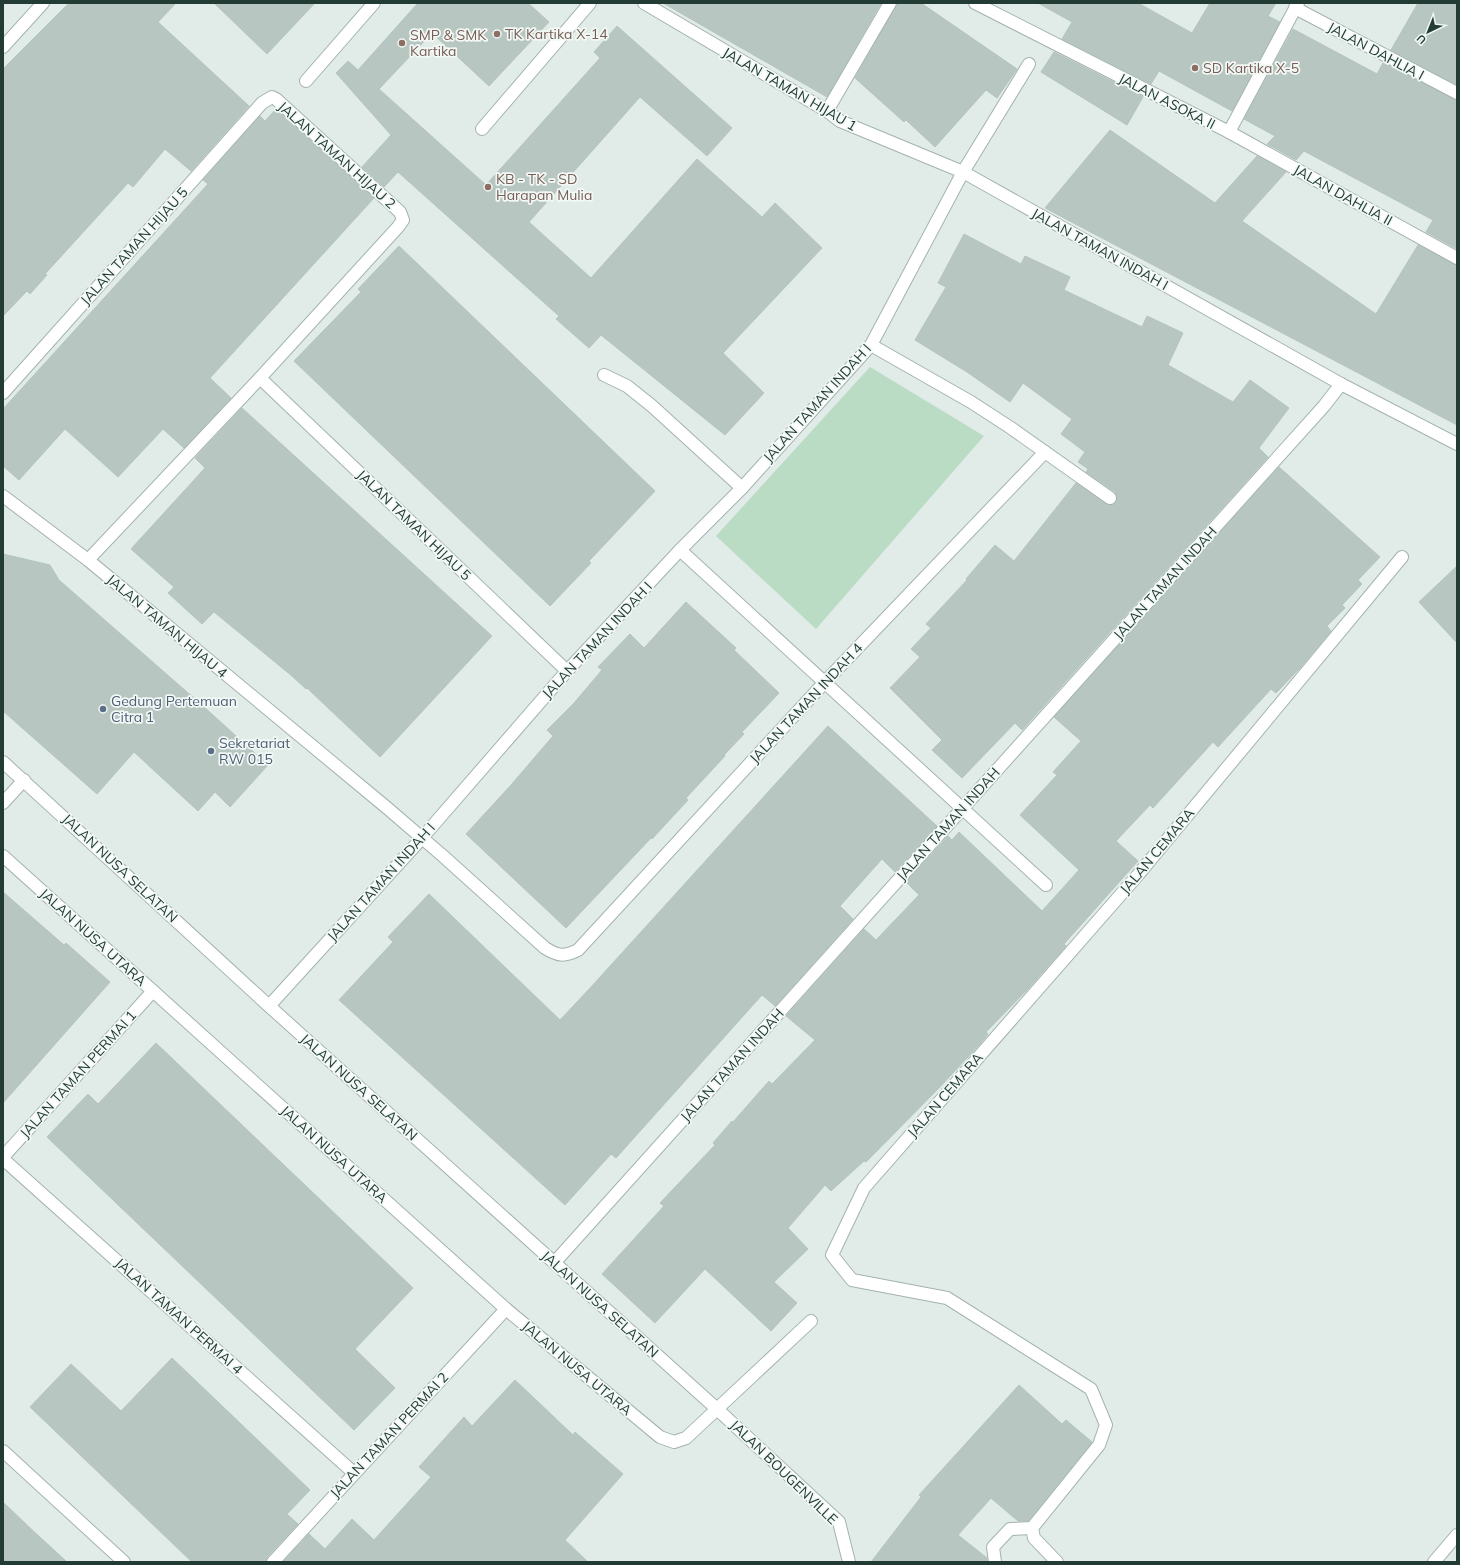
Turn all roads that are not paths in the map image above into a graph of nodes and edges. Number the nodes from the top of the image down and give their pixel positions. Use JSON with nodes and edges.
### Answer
{"nodes":[{"id":1,"x":43,"y":3,"type":"edge"},
{"id":2,"x":374,"y":3,"type":"edge"},
{"id":3,"x":590,"y":3,"type":"edge"},
{"id":4,"x":644,"y":3,"type":"edge"},
{"id":5,"x":890,"y":3,"type":"edge"},
{"id":6,"x":975,"y":3,"type":"edge"},
{"id":7,"x":1296,"y":6,"type":"edge"},
{"id":8,"x":3,"y":47,"type":"edge"},
{"id":9,"x":1029,"y":64,"type":"dead end"},
{"id":10,"x":306,"y":81,"type":"dead end"},
{"id":11,"x":1457,"y":93,"type":"edge"},
{"id":12,"x":267,"y":99,"type":"joint"},
{"id":13,"x":827,"y":111,"type":"junction"},
{"id":14,"x":482,"y":129,"type":"dead end"},
{"id":15,"x":1229,"y":132,"type":"junction"},
{"id":16,"x":963,"y":172,"type":"junction"},
{"id":17,"x":1457,"y":258,"type":"edge"},
{"id":18,"x":871,"y":345,"type":"junction"},
{"id":19,"x":604,"y":375,"type":"dead end"},
{"id":20,"x":260,"y":378,"type":"junction"},
{"id":21,"x":1341,"y":384,"type":"junction"},
{"id":22,"x":3,"y":393,"type":"edge"},
{"id":23,"x":1457,"y":444,"type":"edge"},
{"id":24,"x":1045,"y":452,"type":"junction"},
{"id":25,"x":742,"y":488,"type":"junction"},
{"id":26,"x":3,"y":496,"type":"edge"},
{"id":27,"x":1110,"y":498,"type":"dead end"},
{"id":28,"x":680,"y":550,"type":"junction"},
{"id":29,"x":1402,"y":558,"type":"dead end"},
{"id":30,"x":88,"y":560,"type":"junction"},
{"id":31,"x":567,"y":672,"type":"junction"},
{"id":32,"x":824,"y":683,"type":"junction"},
{"id":33,"x":3,"y":762,"type":"edge"},
{"id":34,"x":24,"y":780,"type":"junction"},
{"id":35,"x":3,"y":804,"type":"edge"},
{"id":36,"x":962,"y":808,"type":"junction"},
{"id":37,"x":422,"y":838,"type":"junction"},
{"id":38,"x":3,"y":856,"type":"edge"},
{"id":39,"x":1046,"y":885,"type":"dead end"},
{"id":40,"x":568,"y":955,"type":"joint"},
{"id":41,"x":153,"y":991,"type":"junction"},
{"id":42,"x":269,"y":1006,"type":"junction"},
{"id":43,"x":3,"y":1158,"type":"edge"},
{"id":44,"x":554,"y":1263,"type":"junction"},
{"id":45,"x":506,"y":1309,"type":"junction"},
{"id":46,"x":811,"y":1321,"type":"dead end"},
{"id":47,"x":717,"y":1409,"type":"junction"},
{"id":48,"x":3,"y":1451,"type":"edge"},
{"id":49,"x":354,"y":1473,"type":"junction"},
{"id":50,"x":1032,"y":1528,"type":"junction"},
{"id":51,"x":1457,"y":1535,"type":"edge"},
{"id":52,"x":124,"y":1562,"type":"edge"},
{"id":53,"x":273,"y":1562,"type":"edge"},
{"id":54,"x":849,"y":1562,"type":"edge"},
{"id":55,"x":995,"y":1562,"type":"edge"},
{"id":56,"x":1057,"y":1562,"type":"edge"},
{"id":57,"x":1434,"y":1562,"type":"edge"}],
"edges":[{"from":1,"to":8,"type":"street"},
{"from":2,"to":10,"type":"street"},
{"from":3,"to":14,"type":"street"},
{"from":4,"to":13,"type":"street","name":"JALAN TAMAN HIJAU 1"},
{"from":5,"to":13,"type":"street"},
{"from":6,"to":15,"type":"street","name":"JALAN ASOKA II"},
{"from":7,"to":11,"type":"street","name":"JALAN DAHLIA I"},
{"from":7,"to":15,"type":"street","name":"JALAN ASOKA II"},
{"from":9,"to":16,"type":"street"},
{"from":12,"to":20,"type":"street","name":"JALAN TAMAN HIJAU 2"},
{"from":12,"to":22,"type":"street","name":"JALAN TAMAN HIJAU 5"},
{"from":13,"to":16,"type":"street","name":"JALAN TAMAN HIJAU 1"},
{"from":15,"to":17,"type":"street","name":"JALAN DAHLIA II"},
{"from":16,"to":18,"type":"street","name":"JALAN TAMAN INDAH I"},
{"from":16,"to":21,"type":"street","name":"JALAN TAMAN INDAH I"},
{"from":18,"to":24,"type":"street"},
{"from":18,"to":25,"type":"street","name":"JALAN TAMAN INDAH I"},
{"from":19,"to":25,"type":"street"},
{"from":20,"to":30,"type":"street"},
{"from":20,"to":31,"type":"street","name":"JALAN TAMAN HIJAU 5"},
{"from":21,"to":23,"type":"street","name":"JALAN TAMAN INDAH I"},
{"from":21,"to":36,"type":"street","name":"JALAN TAMAN INDAH"},
{"from":24,"to":27,"type":"street"},
{"from":24,"to":32,"type":"street","name":"JALAN TAMAN INDAH 4"},
{"from":25,"to":28,"type":"street","name":"JALAN TAMAN INDAH I"},
{"from":26,"to":30,"type":"street","name":"JALAN TAMAN HIJAU 4"},
{"from":28,"to":31,"type":"street","name":"JALAN TAMAN INDAH I"},
{"from":28,"to":32,"type":"street"},
{"from":29,"to":50,"type":"street","name":"JALAN CEMARA"},
{"from":30,"to":37,"type":"street","name":"JALAN TAMAN HIJAU 4"},
{"from":31,"to":37,"type":"street","name":"JALAN TAMAN INDAH I"},
{"from":32,"to":36,"type":"street"},
{"from":32,"to":40,"type":"street","name":"JALAN TAMAN INDAH 4"},
{"from":33,"to":34,"type":"street","name":"JALAN NUSA SELATAN"},
{"from":34,"to":35,"type":"street"},
{"from":34,"to":42,"type":"street","name":"JALAN NUSA SELATAN"},
{"from":36,"to":39,"type":"street"},
{"from":36,"to":44,"type":"street","name":"JALAN TAMAN INDAH"},
{"from":37,"to":40,"type":"street","name":"JALAN TAMAN HIJAU 4"},
{"from":37,"to":42,"type":"street","name":"JALAN TAMAN INDAH I"},
{"from":38,"to":41,"type":"street","name":"JALAN NUSA UTARA"},
{"from":41,"to":43,"type":"street","name":"JALAN TAMAN PERMAI 1"},
{"from":41,"to":45,"type":"street","name":"JALAN NUSA UTARA"},
{"from":42,"to":44,"type":"street","name":"JALAN NUSA SELATAN"},
{"from":43,"to":49,"type":"street","name":"JALAN TAMAN PERMAI 4"},
{"from":44,"to":47,"type":"street","name":"JALAN NUSA SELATAN"},
{"from":45,"to":47,"type":"street","name":"JALAN NUSA UTARA"},
{"from":45,"to":49,"type":"street","name":"JALAN TAMAN PERMAI 2"},
{"from":46,"to":47,"type":"street"},
{"from":47,"to":54,"type":"street","name":"JALAN BOUGENVILLE"},
{"from":48,"to":52,"type":"street"},
{"from":49,"to":53,"type":"street","name":"JALAN TAMAN PERMAI 2"},
{"from":50,"to":55,"type":"street"},
{"from":50,"to":56,"type":"street"},
{"from":51,"to":57,"type":"street"}]}
